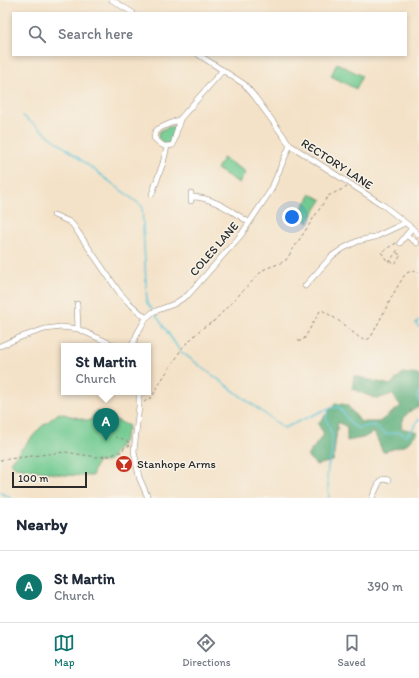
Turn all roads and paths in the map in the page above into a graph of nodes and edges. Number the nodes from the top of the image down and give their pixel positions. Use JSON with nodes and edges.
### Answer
{"nodes":[{"id":1,"x":112,"y":0,"type":"edge"},
{"id":2,"x":131,"y":12,"type":"edge"},
{"id":3,"x":201,"y":56,"type":"edge"},
{"id":4,"x":223,"y":70,"type":"junction"},
{"id":5,"x":180,"y":120,"type":"junction"},
{"id":6,"x":290,"y":145,"type":"junction"},
{"id":7,"x":167,"y":147,"type":"junction"},
{"id":8,"x":352,"y":185,"type":"junction"},
{"id":9,"x":152,"y":194,"type":"dead end"},
{"id":10,"x":191,"y":197,"type":"dead end"},
{"id":11,"x":54,"y":215,"type":"dead end"},
{"id":12,"x":249,"y":222,"type":"junction"},
{"id":13,"x":405,"y":223,"type":"junction"},
{"id":14,"x":412,"y":228,"type":"junction"},
{"id":15,"x":419,"y":235,"type":"edge"},
{"id":16,"x":400,"y":240,"type":"junction"},
{"id":17,"x":417,"y":244,"type":"dead end"},
{"id":18,"x":396,"y":252,"type":"junction"},
{"id":19,"x":390,"y":261,"type":"junction"},
{"id":20,"x":419,"y":272,"type":"edge"},
{"id":21,"x":305,"y":286,"type":"dead end"},
{"id":22,"x":77,"y":304,"type":"dead end"},
{"id":23,"x":146,"y":318,"type":"junction"},
{"id":24,"x":78,"y":329,"type":"junction"},
{"id":25,"x":298,"y":341,"type":"dead end"},
{"id":26,"x":109,"y":343,"type":"edge"},
{"id":27,"x":132,"y":343,"type":"edge"},
{"id":28,"x":0,"y":346,"type":"edge"},
{"id":29,"x":139,"y":395,"type":"edge"},
{"id":30,"x":139,"y":406,"type":"junction"},
{"id":31,"x":115,"y":437,"type":"dead end"},
{"id":32,"x":135,"y":445,"type":"junction"},
{"id":33,"x":0,"y":460,"type":"edge"},
{"id":34,"x":388,"y":480,"type":"dead end"},
{"id":35,"x":148,"y":498,"type":"edge"},
{"id":36,"x":372,"y":498,"type":"edge"}],
"edges":[{"from":1,"to":2,"type":"street"},
{"from":3,"to":4,"type":"street","name":"RECTORY LANE"},
{"from":4,"to":5,"type":"street"},
{"from":4,"to":6,"type":"street","name":"RECTORY LANE"},
{"from":5,"to":7,"type":"street"},
{"from":5,"to":7,"type":"street"},
{"from":6,"to":8,"type":"street","name":"RECTORY LANE"},
{"from":6,"to":12,"type":"street","name":"COLES LANE"},
{"from":7,"to":9,"type":"street"},
{"from":8,"to":13,"type":"street","name":"RECTORY LANE"},
{"from":8,"to":30,"type":"path"},
{"from":10,"to":12,"type":"street"},
{"from":11,"to":23,"type":"street"},
{"from":12,"to":23,"type":"street","name":"COLES LANE"},
{"from":13,"to":14,"type":"street","name":"RECTORY LANE"},
{"from":13,"to":21,"type":"street"},
{"from":14,"to":15,"type":"street","name":"RECTORY LANE"},
{"from":14,"to":16,"type":"street"},
{"from":16,"to":17,"type":"street"},
{"from":16,"to":18,"type":"path"},
{"from":16,"to":19,"type":"path"},
{"from":18,"to":19,"type":"path"},
{"from":18,"to":19,"type":"path"},
{"from":20,"to":25,"type":"path"},
{"from":22,"to":24,"type":"street"},
{"from":23,"to":27,"type":"street"},
{"from":24,"to":26,"type":"street"},
{"from":24,"to":28,"type":"street"},
{"from":29,"to":30,"type":"street"},
{"from":30,"to":32,"type":"street"},
{"from":31,"to":32,"type":"path"},
{"from":32,"to":33,"type":"path"},
{"from":32,"to":35,"type":"street"},
{"from":34,"to":36,"type":"street"}]}
